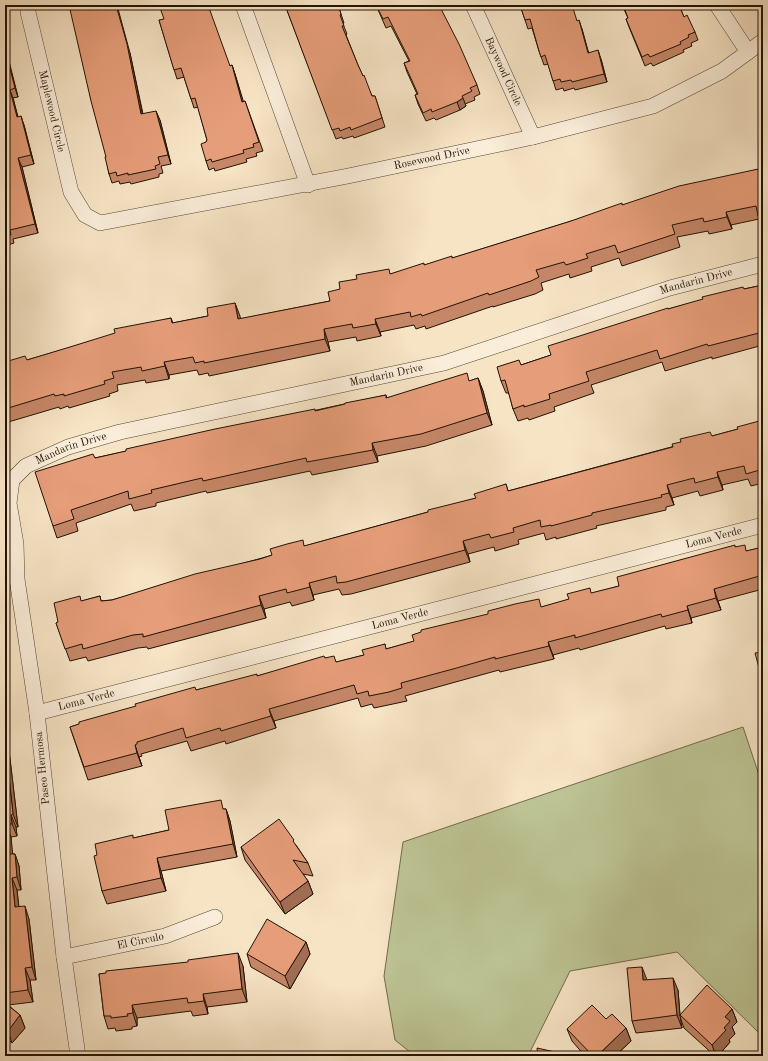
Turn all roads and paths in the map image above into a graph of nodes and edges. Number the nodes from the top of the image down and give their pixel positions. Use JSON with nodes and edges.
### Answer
{"nodes":[{"id":1,"x":28,"y":5,"type":"edge"},
{"id":2,"x":243,"y":5,"type":"edge"},
{"id":3,"x":473,"y":5,"type":"edge"},
{"id":4,"x":716,"y":5,"type":"edge"},
{"id":5,"x":763,"y":41,"type":"edge"},
{"id":6,"x":748,"y":52,"type":"junction"},
{"id":7,"x":533,"y":137,"type":"junction"},
{"id":8,"x":308,"y":185,"type":"junction"},
{"id":9,"x":85,"y":215,"type":"joint"},
{"id":10,"x":763,"y":264,"type":"edge"},
{"id":11,"x":12,"y":480,"type":"joint"},
{"id":12,"x":763,"y":525,"type":"edge"},
{"id":13,"x":37,"y":713,"type":"junction"},
{"id":14,"x":215,"y":917,"type":"dead end"},
{"id":15,"x":64,"y":957,"type":"junction"},
{"id":16,"x":78,"y":1056,"type":"edge"}],
"edges":[{"from":1,"to":9,"type":"street","name":"Maplewood Circle"},
{"from":2,"to":8,"type":"street"},
{"from":3,"to":7,"type":"street","name":"Baywood Circle"},
{"from":4,"to":6,"type":"street"},
{"from":5,"to":6,"type":"street","name":"Rosewood Drive"},
{"from":6,"to":7,"type":"street","name":"Rosewood Drive"},
{"from":7,"to":8,"type":"street","name":"Rosewood Drive"},
{"from":8,"to":9,"type":"street","name":"Rosewood Drive"},
{"from":10,"to":11,"type":"street","name":"Mandarin Drive"},
{"from":11,"to":13,"type":"street","name":"Paseo Hermosa"},
{"from":12,"to":13,"type":"street","name":"Loma Verde"},
{"from":13,"to":15,"type":"street","name":"Paseo Hermosa"},
{"from":14,"to":15,"type":"street","name":"El Circulo"},
{"from":15,"to":16,"type":"street","name":"Paseo Hermosa"}]}
